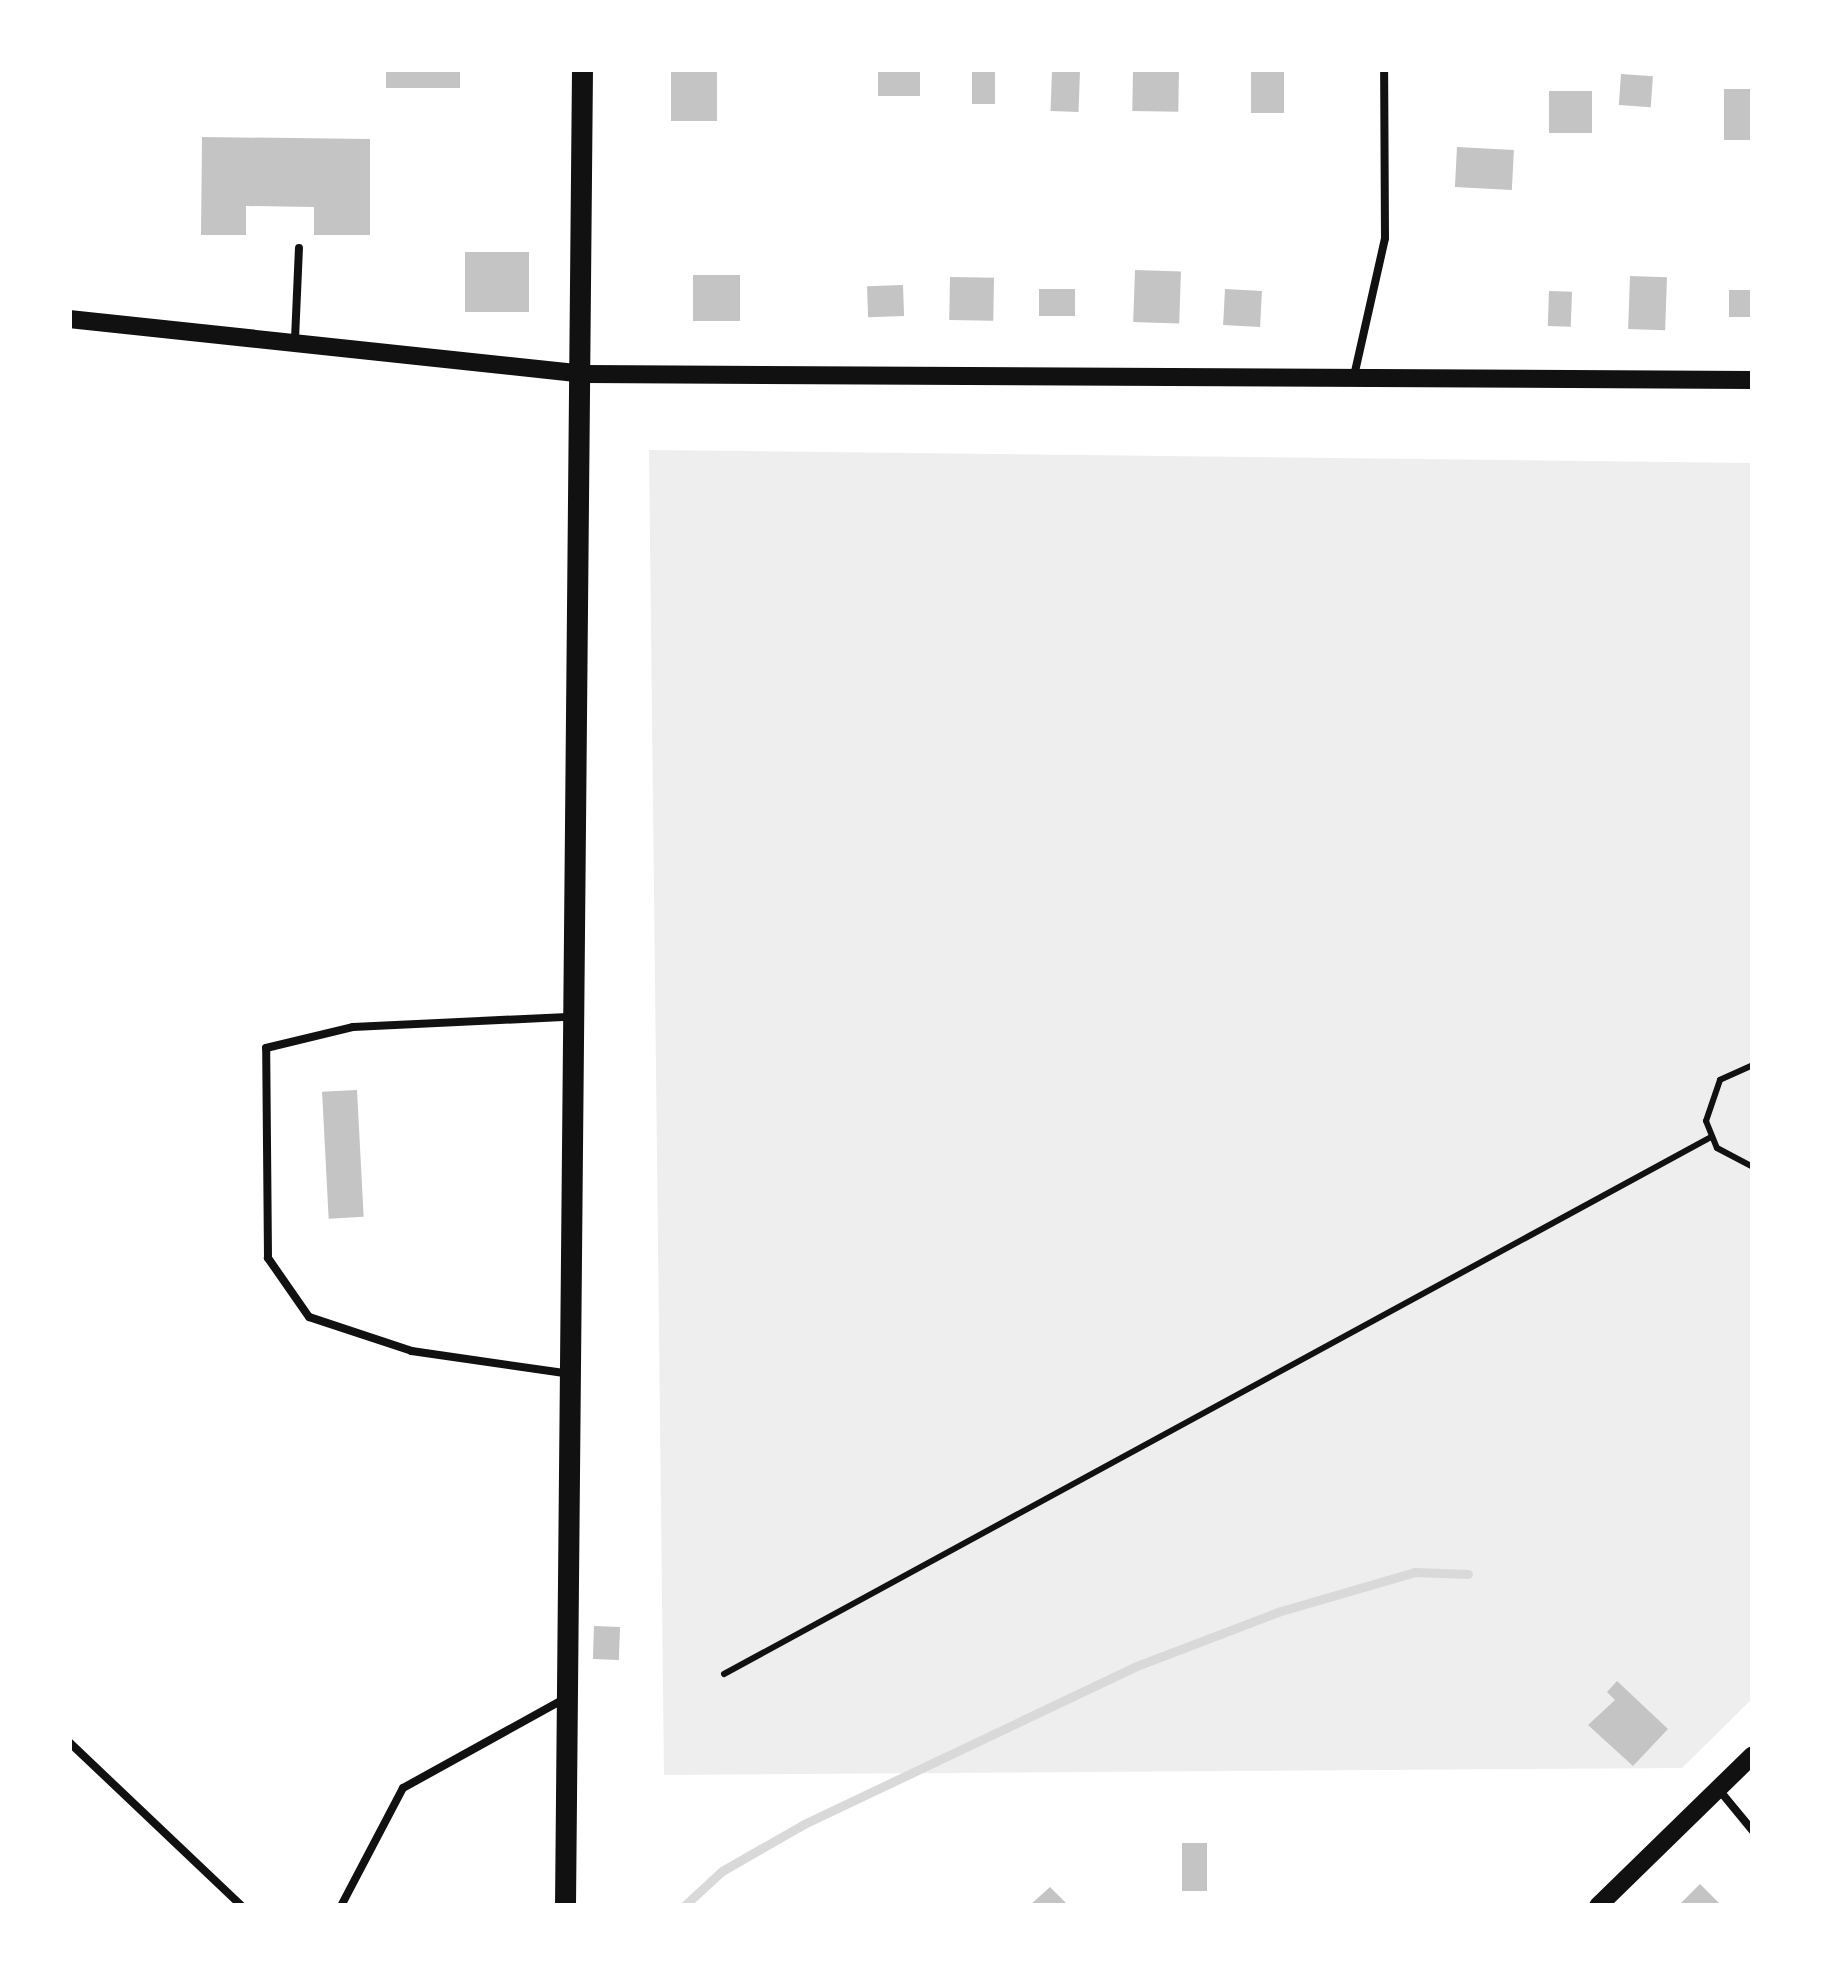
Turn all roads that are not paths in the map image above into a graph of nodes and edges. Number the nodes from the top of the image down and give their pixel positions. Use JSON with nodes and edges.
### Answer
{"nodes":[{"id":1,"x":582,"y":69,"type":"edge"},
{"id":2,"x":1384,"y":69,"type":"edge"},
{"id":3,"x":299,"y":248,"type":"dead end"},
{"id":4,"x":69,"y":319,"type":"edge"},
{"id":5,"x":295,"y":347,"type":"junction"},
{"id":6,"x":585,"y":374,"type":"junction"},
{"id":7,"x":1353,"y":377,"type":"junction"},
{"id":8,"x":1753,"y":380,"type":"edge"},
{"id":9,"x":577,"y":1017,"type":"junction"},
{"id":10,"x":572,"y":1375,"type":"junction"},
{"id":11,"x":566,"y":1698,"type":"junction"},
{"id":12,"x":69,"y":1742,"type":"edge"},
{"id":13,"x":1753,"y":1754,"type":"edge"},
{"id":14,"x":1718,"y":1789,"type":"junction"},
{"id":15,"x":1753,"y":1831,"type":"edge"},
{"id":16,"x":242,"y":1906,"type":"edge"},
{"id":17,"x":341,"y":1906,"type":"edge"},
{"id":18,"x":565,"y":1906,"type":"edge"},
{"id":19,"x":1598,"y":1906,"type":"edge"}],
"edges":[{"from":1,"to":6,"type":"main road"},
{"from":2,"to":7,"type":"lane"},
{"from":3,"to":5,"type":"lane"},
{"from":4,"to":5,"type":"street"},
{"from":5,"to":6,"type":"street"},
{"from":6,"to":7,"type":"street"},
{"from":6,"to":9,"type":"main road"},
{"from":7,"to":8,"type":"street"},
{"from":9,"to":10,"type":"main road"},
{"from":9,"to":10,"type":"lane"},
{"from":10,"to":11,"type":"main road"},
{"from":11,"to":17,"type":"lane"},
{"from":11,"to":18,"type":"main road"},
{"from":12,"to":16,"type":"lane"},
{"from":13,"to":14,"type":"street"},
{"from":14,"to":15,"type":"lane"},
{"from":14,"to":19,"type":"street"}]}
